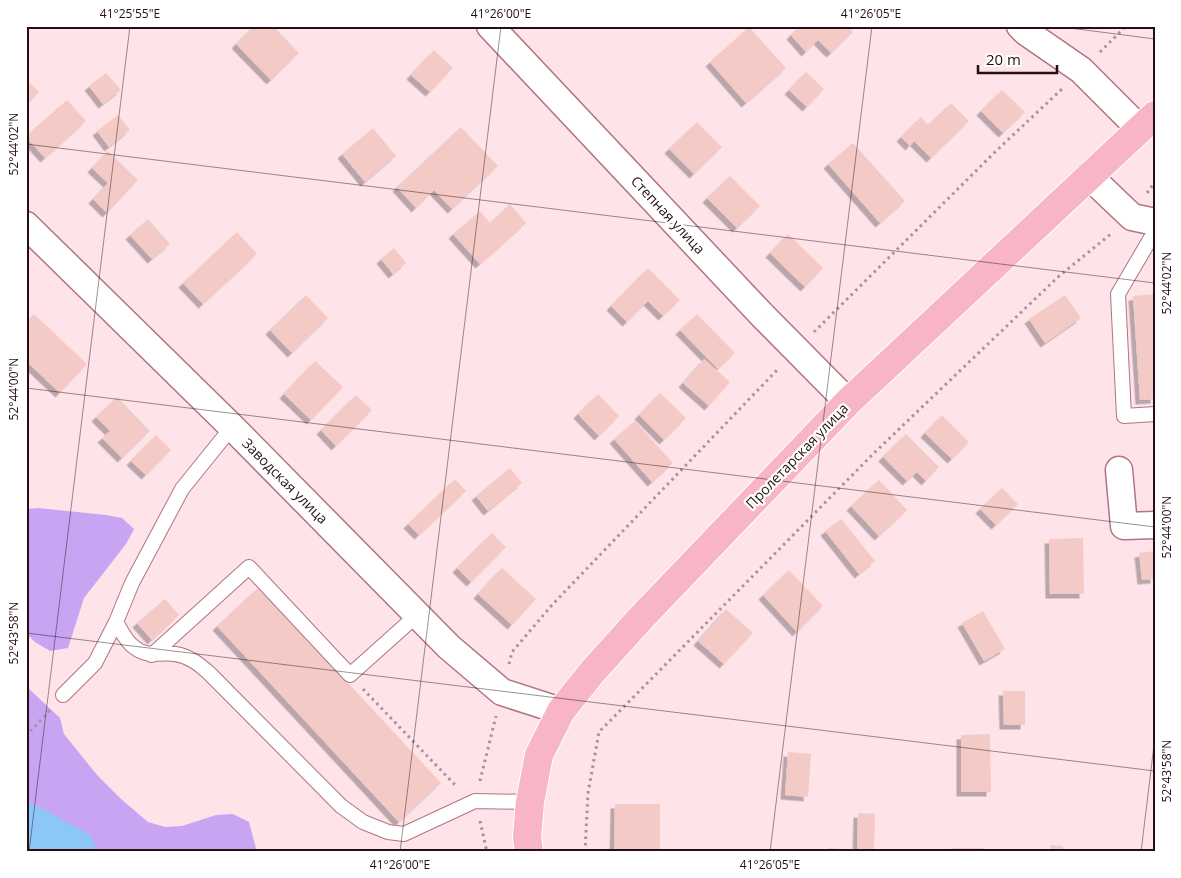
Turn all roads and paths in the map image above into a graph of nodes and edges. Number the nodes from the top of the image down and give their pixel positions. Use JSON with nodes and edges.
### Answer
{"nodes":[{"id":1,"x":490,"y":26,"type":"edge"},
{"id":2,"x":1020,"y":26,"type":"edge"},
{"id":3,"x":1126,"y":26,"type":"edge"},
{"id":4,"x":1081,"y":70,"type":"junction"},
{"id":5,"x":1147,"y":122,"type":"edge"},
{"id":6,"x":1089,"y":176,"type":"junction"},
{"id":7,"x":1155,"y":182,"type":"edge"},
{"id":8,"x":1143,"y":219,"type":"edge"},
{"id":9,"x":26,"y":225,"type":"edge"},
{"id":10,"x":1155,"y":231,"type":"edge"},
{"id":11,"x":796,"y":350,"type":"junction"},
{"id":12,"x":848,"y":402,"type":"junction"},
{"id":13,"x":1155,"y":414,"type":"edge"},
{"id":14,"x":232,"y":427,"type":"junction"},
{"id":15,"x":1119,"y":470,"type":"dead end"},
{"id":16,"x":1155,"y":524,"type":"edge"},
{"id":17,"x":417,"y":614,"type":"junction"},
{"id":18,"x":116,"y":622,"type":"junction"},
{"id":19,"x":152,"y":655,"type":"junction"},
{"id":20,"x":350,"y":675,"type":"junction"},
{"id":21,"x":502,"y":692,"type":"junction"},
{"id":22,"x":63,"y":695,"type":"joint"},
{"id":23,"x":560,"y":711,"type":"junction"},
{"id":24,"x":26,"y":736,"type":"edge"},
{"id":25,"x":475,"y":801,"type":"junction"},
{"id":26,"x":530,"y":802,"type":"junction"},
{"id":27,"x":487,"y":852,"type":"edge"},
{"id":28,"x":529,"y":852,"type":"edge"},
{"id":29,"x":585,"y":852,"type":"edge"}],
"edges":[{"from":1,"to":11,"type":"street","name":"Степная улица"},
{"from":2,"to":4,"type":"street"},
{"from":3,"to":4,"type":"path"},
{"from":4,"to":5,"type":"street"},
{"from":4,"to":11,"type":"path"},
{"from":5,"to":6,"type":"main road","name":"Пролетарская улица"},
{"from":6,"to":8,"type":"street"},
{"from":6,"to":12,"type":"main road","name":"Пролетарская улица"},
{"from":7,"to":8,"type":"path"},
{"from":8,"to":29,"type":"path"},
{"from":9,"to":14,"type":"street","name":"Заводская улица"},
{"from":10,"to":13,"type":"lane"},
{"from":11,"to":12,"type":"street","name":"Степная улица"},
{"from":11,"to":21,"type":"path"},
{"from":12,"to":23,"type":"main road","name":"Пролетарская улица"},
{"from":14,"to":17,"type":"street","name":"Заводская улица"},
{"from":14,"to":18,"type":"lane"},
{"from":15,"to":16,"type":"street"},
{"from":17,"to":20,"type":"lane"},
{"from":17,"to":21,"type":"street","name":"Заводская улица"},
{"from":18,"to":19,"type":"lane"},
{"from":18,"to":22,"type":"lane"},
{"from":19,"to":20,"type":"lane"},
{"from":19,"to":25,"type":"lane"},
{"from":20,"to":25,"type":"path"},
{"from":21,"to":23,"type":"street","name":"Заводская улица"},
{"from":21,"to":25,"type":"path"},
{"from":22,"to":24,"type":"path"},
{"from":23,"to":26,"type":"main road","name":"Пролетарская улица"},
{"from":25,"to":26,"type":"lane"},
{"from":25,"to":27,"type":"path"},
{"from":26,"to":28,"type":"main road","name":"Пролетарская улица"}]}
